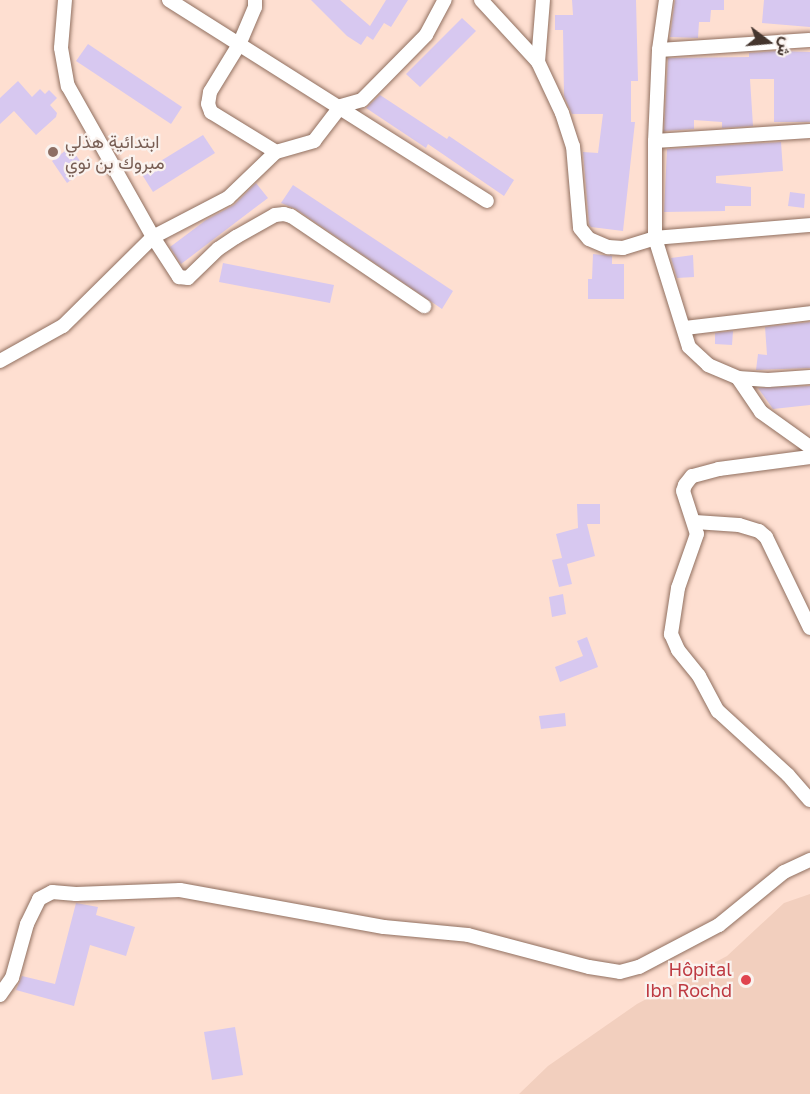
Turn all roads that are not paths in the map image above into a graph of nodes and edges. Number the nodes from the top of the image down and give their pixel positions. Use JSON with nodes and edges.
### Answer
{"nodes":[{"id":1,"x":65,"y":0,"type":"edge"},
{"id":2,"x":169,"y":0,"type":"edge"},
{"id":3,"x":255,"y":0,"type":"edge"},
{"id":4,"x":445,"y":0,"type":"edge"},
{"id":5,"x":481,"y":0,"type":"edge"},
{"id":6,"x":543,"y":0,"type":"edge"},
{"id":7,"x":666,"y":0,"type":"edge"},
{"id":8,"x":810,"y":40,"type":"edge"},
{"id":9,"x":240,"y":43,"type":"junction"},
{"id":10,"x":659,"y":50,"type":"junction"},
{"id":11,"x":538,"y":62,"type":"junction"},
{"id":12,"x":341,"y":106,"type":"junction"},
{"id":13,"x":810,"y":131,"type":"edge"},
{"id":14,"x":655,"y":141,"type":"junction"},
{"id":15,"x":276,"y":152,"type":"junction"},
{"id":16,"x":487,"y":201,"type":"dead end"},
{"id":17,"x":810,"y":225,"type":"edge"},
{"id":18,"x":153,"y":237,"type":"junction"},
{"id":19,"x":655,"y":238,"type":"junction"},
{"id":20,"x":424,"y":306,"type":"dead end"},
{"id":21,"x":810,"y":313,"type":"edge"},
{"id":22,"x":685,"y":328,"type":"junction"},
{"id":23,"x":0,"y":361,"type":"edge"},
{"id":24,"x":810,"y":377,"type":"edge"},
{"id":25,"x":738,"y":378,"type":"junction"},
{"id":26,"x":810,"y":447,"type":"edge"},
{"id":27,"x":810,"y":457,"type":"edge"},
{"id":28,"x":695,"y":522,"type":"junction"},
{"id":29,"x":810,"y":628,"type":"edge"},
{"id":30,"x":810,"y":798,"type":"edge"},
{"id":31,"x":810,"y":860,"type":"edge"},
{"id":32,"x":0,"y":995,"type":"edge"}],
"edges":[{"from":1,"to":18,"type":"street"},
{"from":2,"to":9,"type":"street"},
{"from":3,"to":9,"type":"street"},
{"from":4,"to":12,"type":"street"},
{"from":5,"to":11,"type":"street"},
{"from":6,"to":11,"type":"street"},
{"from":7,"to":10,"type":"street"},
{"from":8,"to":10,"type":"street"},
{"from":9,"to":12,"type":"street"},
{"from":9,"to":15,"type":"street"},
{"from":10,"to":14,"type":"street"},
{"from":11,"to":19,"type":"street"},
{"from":12,"to":15,"type":"street"},
{"from":12,"to":16,"type":"street"},
{"from":13,"to":14,"type":"street"},
{"from":14,"to":19,"type":"street"},
{"from":15,"to":18,"type":"street"},
{"from":17,"to":19,"type":"street"},
{"from":18,"to":20,"type":"street"},
{"from":18,"to":23,"type":"street"},
{"from":19,"to":22,"type":"street"},
{"from":21,"to":22,"type":"street"},
{"from":22,"to":25,"type":"street"},
{"from":24,"to":25,"type":"street"},
{"from":25,"to":26,"type":"street"},
{"from":27,"to":28,"type":"street"},
{"from":28,"to":29,"type":"street"},
{"from":28,"to":30,"type":"street"},
{"from":31,"to":32,"type":"street"}]}
